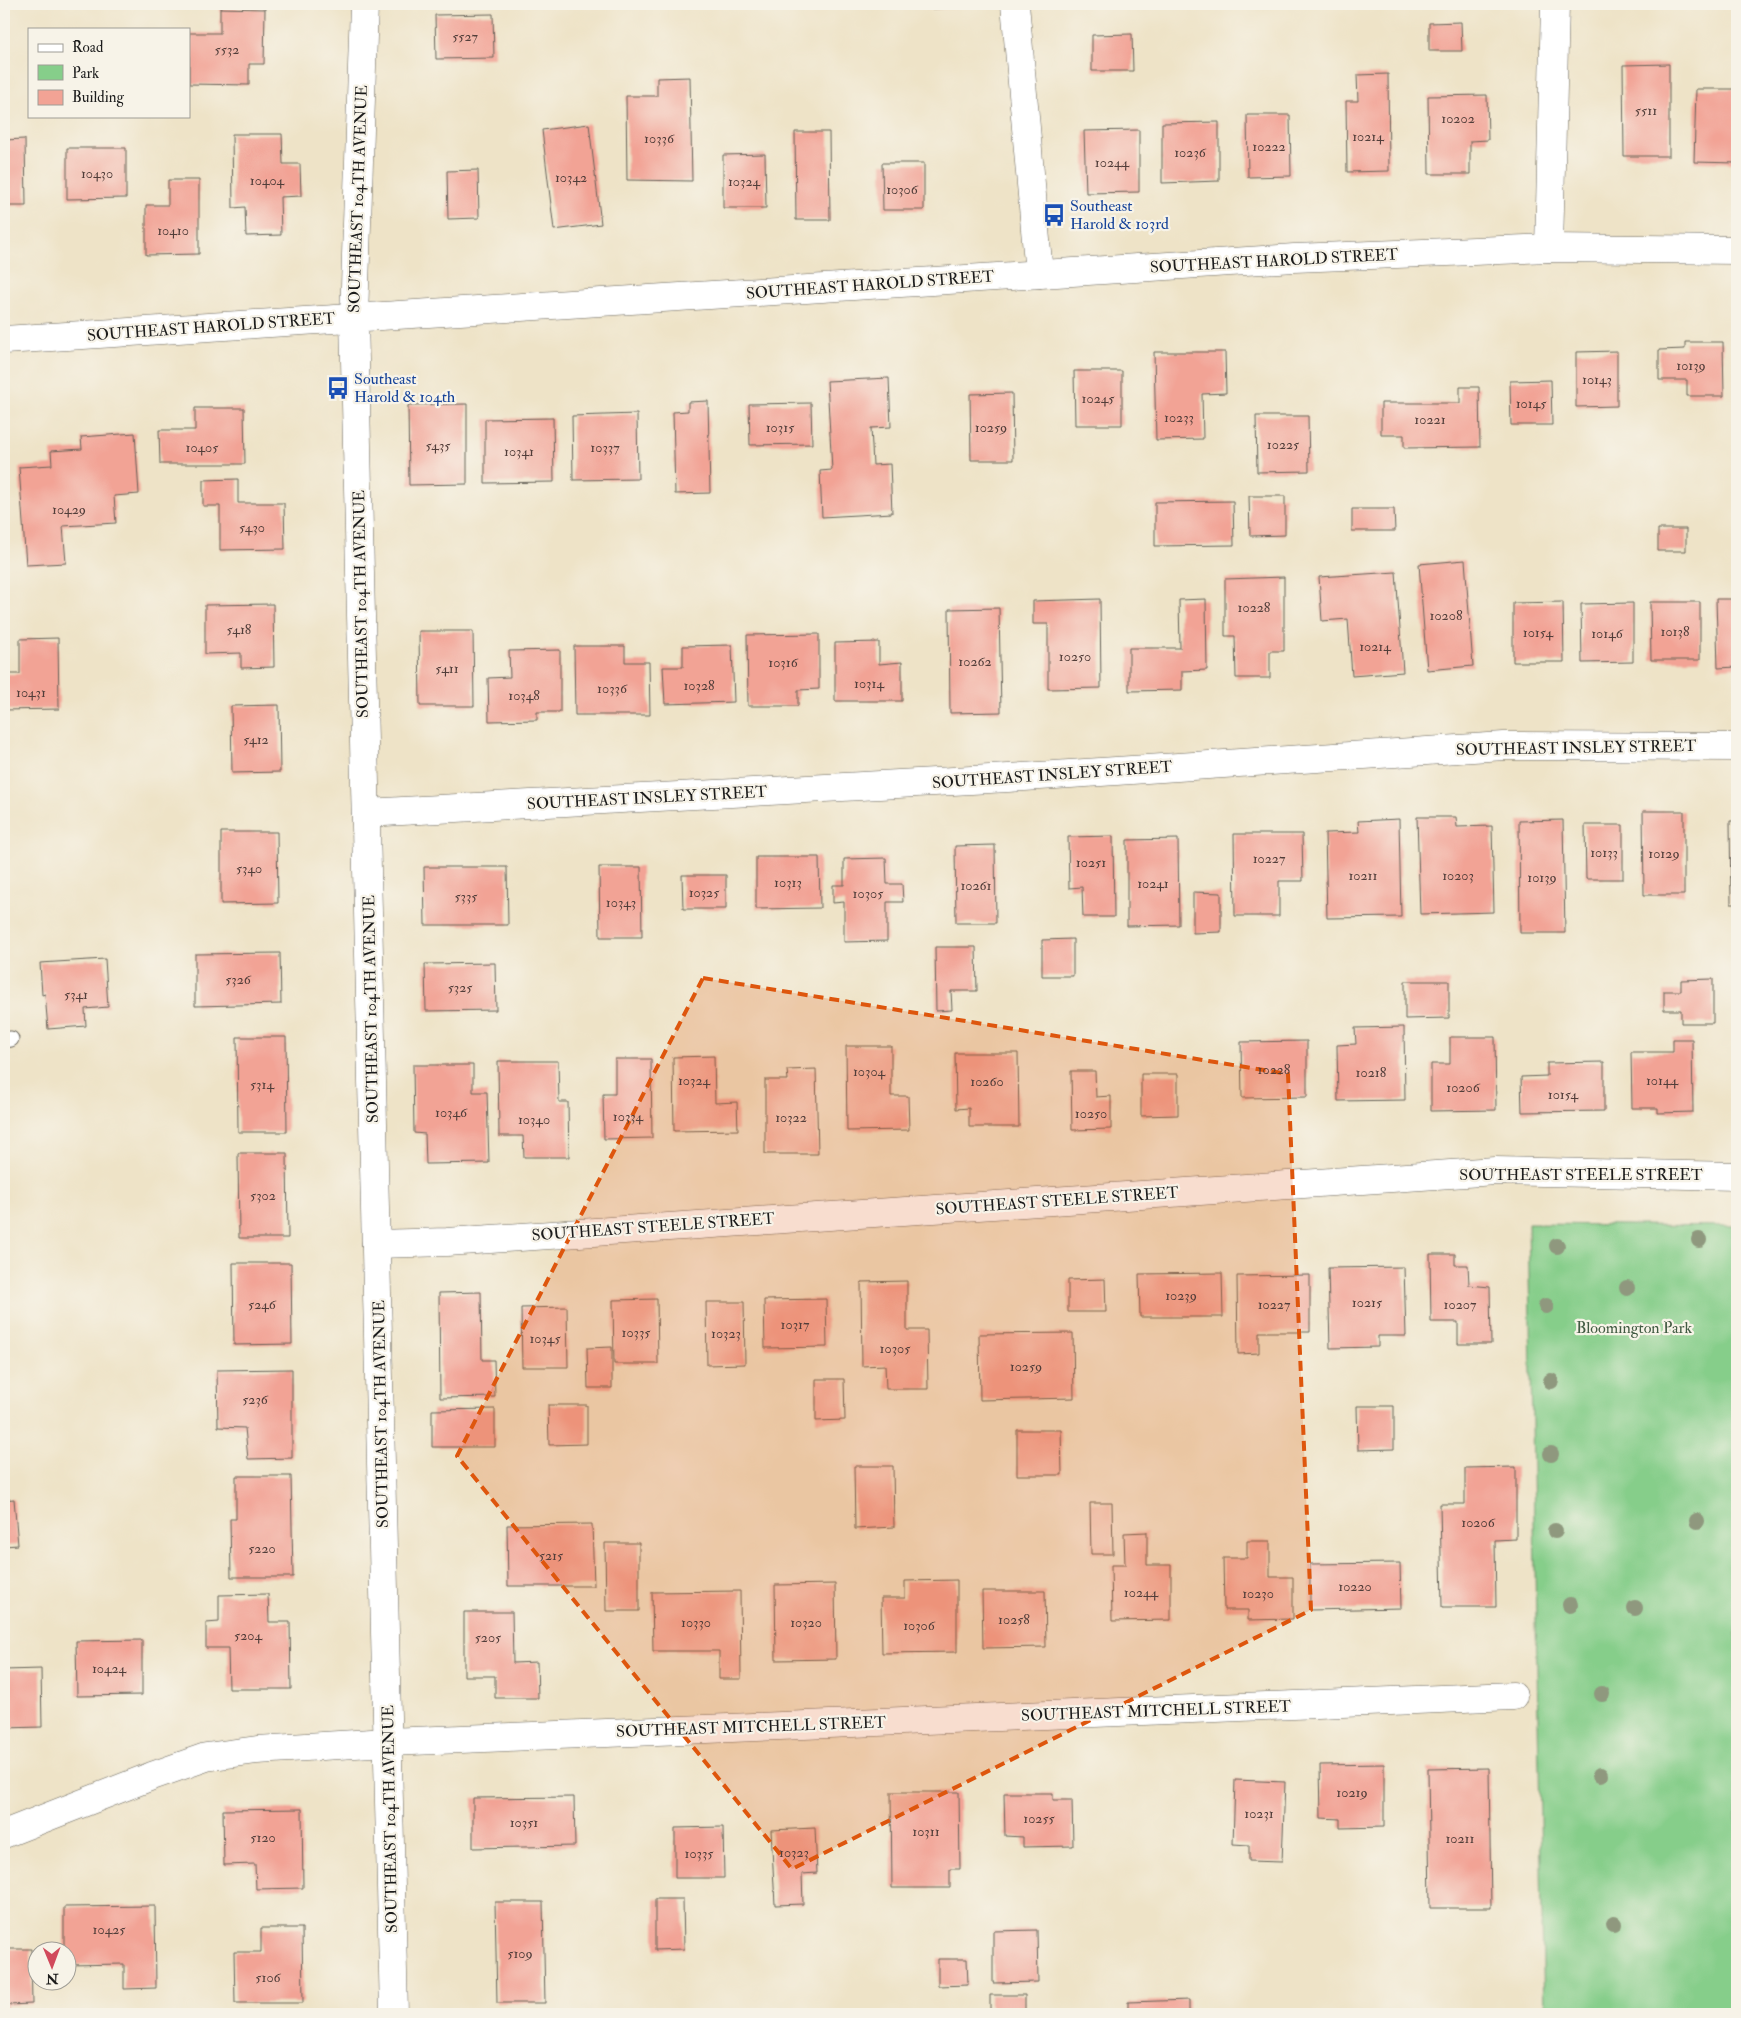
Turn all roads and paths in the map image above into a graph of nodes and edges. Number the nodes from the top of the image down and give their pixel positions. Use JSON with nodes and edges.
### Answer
{"nodes":[{"id":1,"x":364,"y":4,"type":"edge"},
{"id":2,"x":1015,"y":4,"type":"edge"},
{"id":3,"x":1555,"y":4,"type":"edge"},
{"id":4,"x":1549,"y":248,"type":"junction"},
{"id":5,"x":1737,"y":250,"type":"edge"},
{"id":6,"x":1039,"y":274,"type":"junction"},
{"id":7,"x":354,"y":318,"type":"junction"},
{"id":8,"x":4,"y":340,"type":"edge"},
{"id":9,"x":1737,"y":747,"type":"edge"},
{"id":10,"x":366,"y":814,"type":"junction"},
{"id":11,"x":1737,"y":1176,"type":"edge"},
{"id":12,"x":376,"y":1244,"type":"junction"},
{"id":13,"x":1514,"y":1696,"type":"dead end"},
{"id":14,"x":388,"y":1742,"type":"junction"},
{"id":15,"x":4,"y":1834,"type":"edge"},
{"id":16,"x":394,"y":2014,"type":"edge"}],
"edges":[{"from":1,"to":7,"type":"street","name":"SOUTHEAST 104TH AVENUE"},
{"from":2,"to":6,"type":"street"},
{"from":3,"to":4,"type":"street"},
{"from":4,"to":5,"type":"street","name":"SOUTHEAST HAROLD STREET"},
{"from":4,"to":6,"type":"street","name":"SOUTHEAST HAROLD STREET"},
{"from":6,"to":7,"type":"street","name":"SOUTHEAST HAROLD STREET"},
{"from":7,"to":8,"type":"street","name":"SOUTHEAST HAROLD STREET"},
{"from":7,"to":10,"type":"street","name":"SOUTHEAST 104TH AVENUE"},
{"from":9,"to":10,"type":"street","name":"SOUTHEAST INSLEY STREET"},
{"from":10,"to":12,"type":"street","name":"SOUTHEAST 104TH AVENUE"},
{"from":11,"to":12,"type":"street","name":"SOUTHEAST STEELE STREET"},
{"from":12,"to":14,"type":"street","name":"SOUTHEAST 104TH AVENUE"},
{"from":13,"to":14,"type":"street","name":"SOUTHEAST MITCHELL STREET"},
{"from":14,"to":15,"type":"street","name":"SOUTHEAST MITCHELL STREET"},
{"from":14,"to":16,"type":"street","name":"SOUTHEAST 104TH AVENUE"}]}
